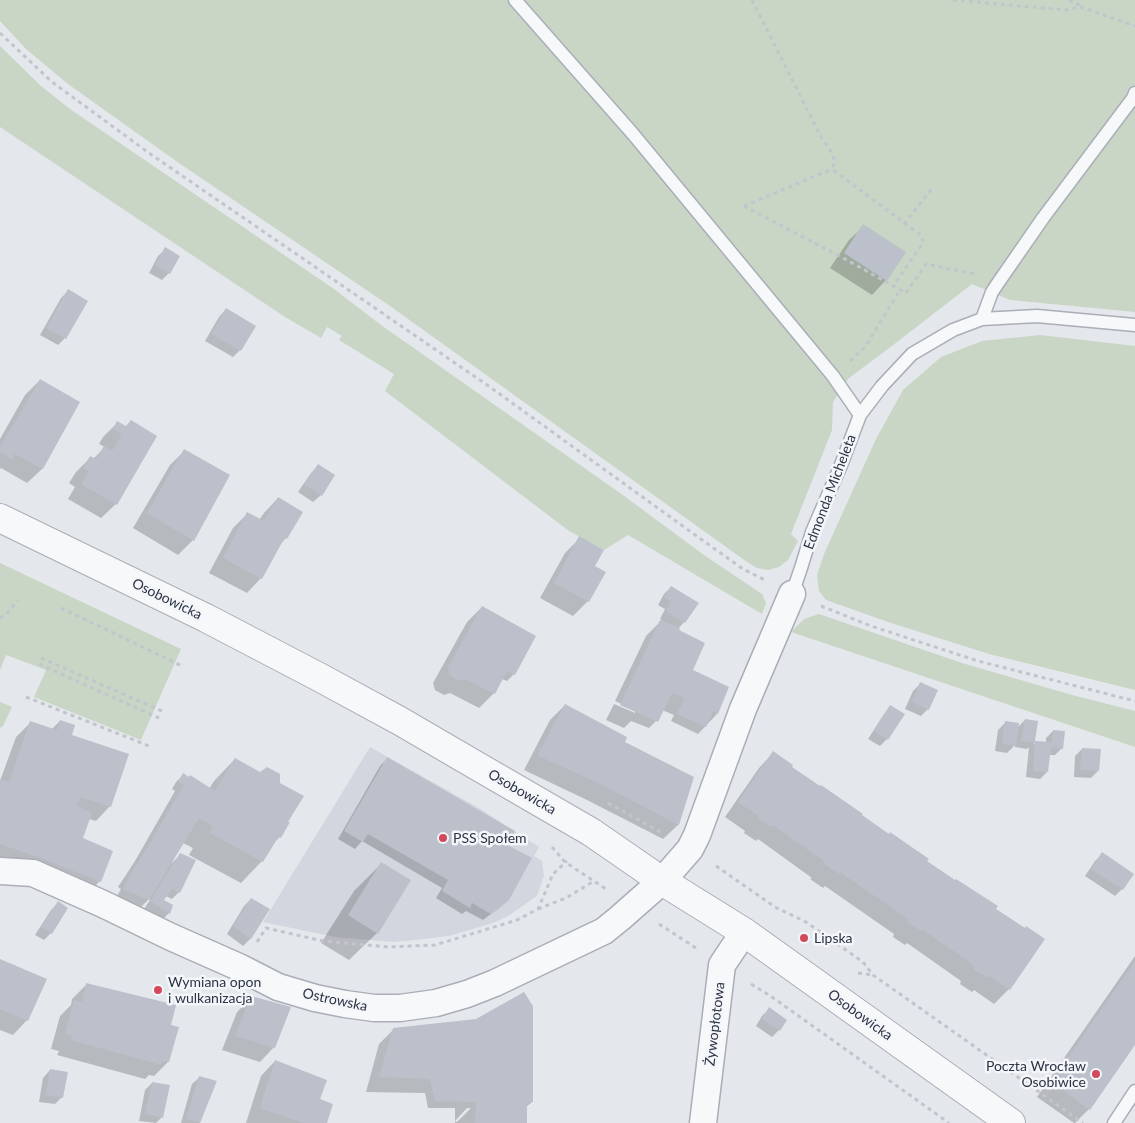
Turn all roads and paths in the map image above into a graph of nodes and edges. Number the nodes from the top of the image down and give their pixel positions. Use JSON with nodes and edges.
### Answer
{"nodes":[{"id":1,"x":515,"y":0,"type":"edge"},
{"id":2,"x":752,"y":0,"type":"edge"},
{"id":3,"x":953,"y":0,"type":"edge"},
{"id":4,"x":1069,"y":0,"type":"edge"},
{"id":5,"x":1082,"y":7,"type":"junction"},
{"id":6,"x":1135,"y":26,"type":"edge"},
{"id":7,"x":0,"y":33,"type":"edge"},
{"id":8,"x":1135,"y":93,"type":"edge"},
{"id":9,"x":832,"y":169,"type":"junction"},
{"id":10,"x":933,"y":187,"type":"dead end"},
{"id":11,"x":904,"y":224,"type":"junction"},
{"id":12,"x":998,"y":284,"type":"junction"},
{"id":13,"x":893,"y":286,"type":"junction"},
{"id":14,"x":900,"y":290,"type":"junction"},
{"id":15,"x":982,"y":319,"type":"junction"},
{"id":16,"x":1135,"y":325,"type":"edge"},
{"id":17,"x":833,"y":376,"type":"junction"},
{"id":18,"x":860,"y":414,"type":"junction"},
{"id":19,"x":0,"y":518,"type":"edge"},
{"id":20,"x":792,"y":594,"type":"junction"},
{"id":21,"x":18,"y":600,"type":"dead end"},
{"id":22,"x":61,"y":608,"type":"dead end"},
{"id":23,"x":0,"y":618,"type":"edge"},
{"id":24,"x":42,"y":658,"type":"dead end"},
{"id":25,"x":39,"y":664,"type":"dead end"},
{"id":26,"x":182,"y":666,"type":"dead end"},
{"id":27,"x":26,"y":697,"type":"dead end"},
{"id":28,"x":1135,"y":701,"type":"edge"},
{"id":29,"x":162,"y":711,"type":"dead end"},
{"id":30,"x":159,"y":718,"type":"dead end"},
{"id":31,"x":148,"y":746,"type":"dead end"},
{"id":32,"x":606,"y":802,"type":"dead end"},
{"id":33,"x":666,"y":835,"type":"dead end"},
{"id":34,"x":565,"y":862,"type":"dead end"},
{"id":35,"x":713,"y":864,"type":"dead end"},
{"id":36,"x":0,"y":871,"type":"edge"},
{"id":37,"x":594,"y":881,"type":"dead end"},
{"id":38,"x":662,"y":881,"type":"junction"},
{"id":39,"x":538,"y":909,"type":"junction"},
{"id":40,"x":654,"y":920,"type":"dead end"},
{"id":41,"x":744,"y":932,"type":"junction"},
{"id":42,"x":698,"y":949,"type":"dead end"},
{"id":43,"x":241,"y":968,"type":"junction"},
{"id":44,"x":744,"y":979,"type":"dead end"},
{"id":45,"x":1135,"y":1091,"type":"edge"},
{"id":46,"x":703,"y":1123,"type":"edge"},
{"id":47,"x":949,"y":1123,"type":"edge"},
{"id":48,"x":1011,"y":1123,"type":"edge"},
{"id":49,"x":1083,"y":1123,"type":"edge"},
{"id":50,"x":1114,"y":1123,"type":"edge"}],
"edges":[{"from":1,"to":17,"type":"lane"},
{"from":2,"to":9,"type":"path"},
{"from":3,"to":5,"type":"path"},
{"from":4,"to":5,"type":"path"},
{"from":5,"to":6,"type":"path"},
{"from":7,"to":20,"type":"path"},
{"from":8,"to":12,"type":"lane"},
{"from":9,"to":11,"type":"path"},
{"from":9,"to":13,"type":"path"},
{"from":10,"to":11,"type":"path"},
{"from":11,"to":13,"type":"path"},
{"from":12,"to":14,"type":"path"},
{"from":12,"to":15,"type":"lane"},
{"from":13,"to":14,"type":"path"},
{"from":14,"to":17,"type":"path"},
{"from":15,"to":16,"type":"lane","name":"Edmonda Micheleta"},
{"from":15,"to":18,"type":"lane","name":"Edmonda Micheleta"},
{"from":17,"to":18,"type":"lane"},
{"from":18,"to":20,"type":"lane","name":"Edmonda Micheleta"},
{"from":19,"to":38,"type":"street","name":"Osobowicka"},
{"from":20,"to":28,"type":"path"},
{"from":20,"to":38,"type":"street","name":"Edmonda Micheleta"},
{"from":21,"to":23,"type":"path"},
{"from":22,"to":26,"type":"path"},
{"from":24,"to":29,"type":"path"},
{"from":25,"to":30,"type":"path"},
{"from":27,"to":31,"type":"path"},
{"from":32,"to":33,"type":"path"},
{"from":34,"to":39,"type":"path"},
{"from":35,"to":49,"type":"path"},
{"from":36,"to":43,"type":"street","name":"Ostrowska"},
{"from":37,"to":39,"type":"path"},
{"from":38,"to":41,"type":"street","name":"Osobowicka"},
{"from":38,"to":43,"type":"street","name":"Ostrowska"},
{"from":39,"to":43,"type":"path"},
{"from":40,"to":42,"type":"path"},
{"from":41,"to":46,"type":"street","name":"Żywopłotowa"},
{"from":41,"to":48,"type":"street","name":"Osobowicka"},
{"from":44,"to":47,"type":"path"},
{"from":45,"to":50,"type":"lane"}]}
